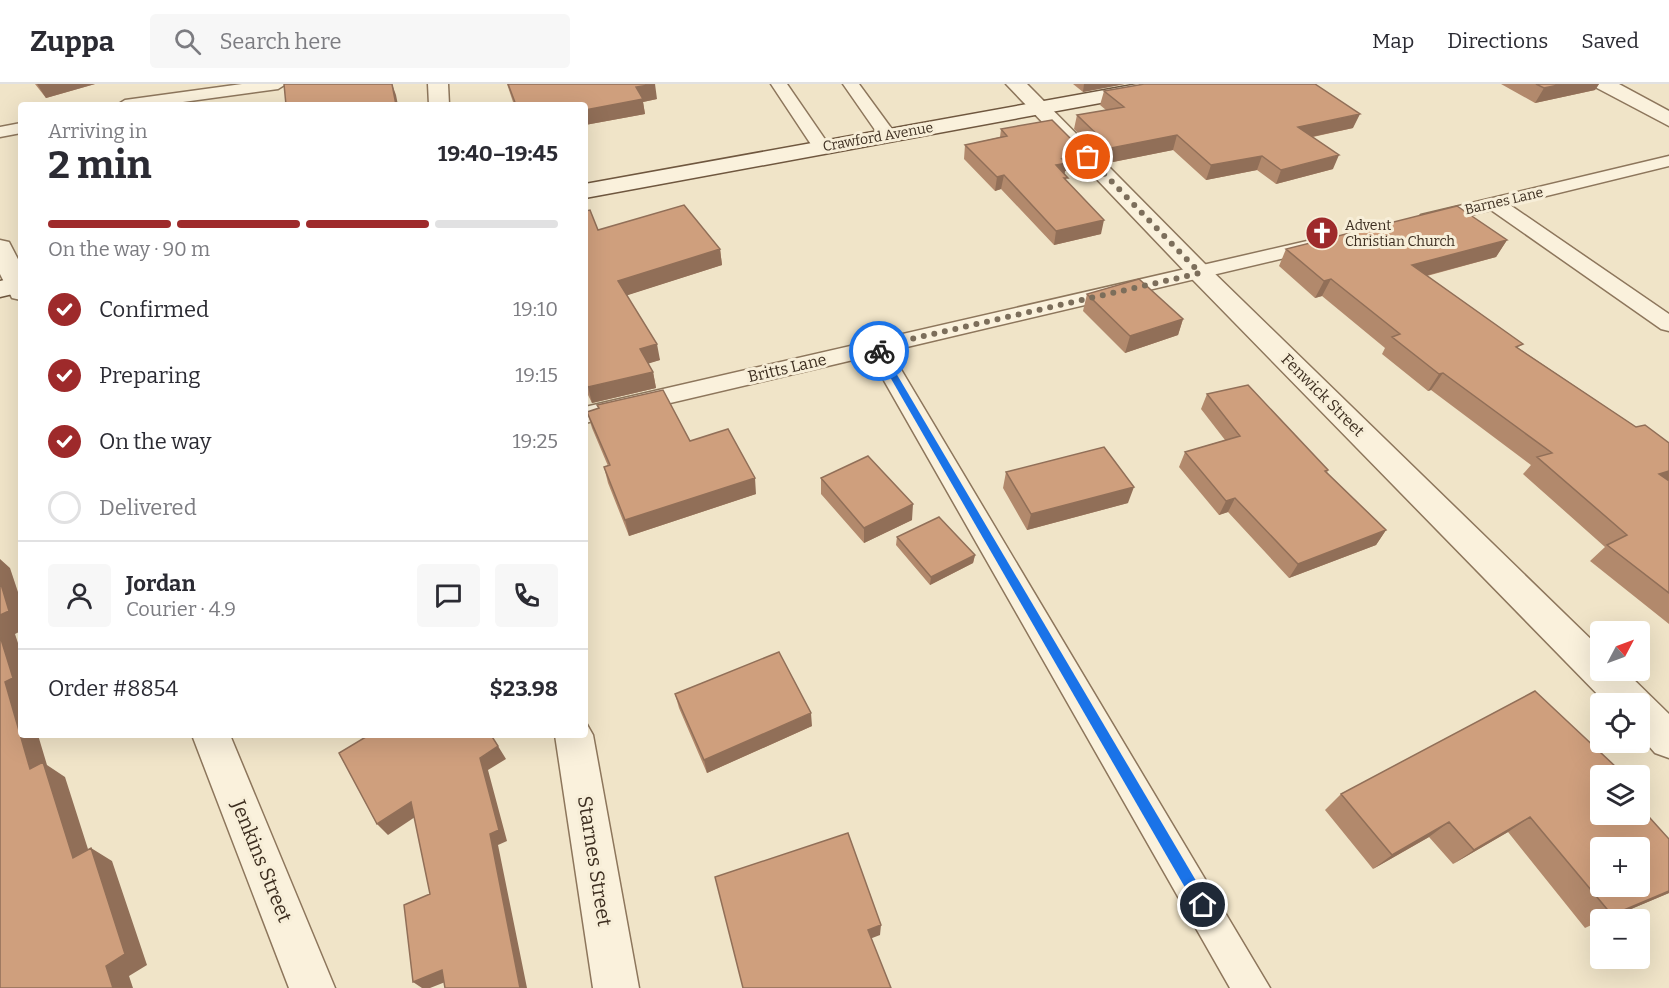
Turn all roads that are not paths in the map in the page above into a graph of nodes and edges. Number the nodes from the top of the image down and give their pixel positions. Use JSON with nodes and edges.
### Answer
{"nodes":[{"id":1,"x":278,"y":84,"type":"edge"},
{"id":2,"x":438,"y":84,"type":"edge"},
{"id":3,"x":779,"y":84,"type":"edge"},
{"id":4,"x":851,"y":84,"type":"edge"},
{"id":5,"x":1016,"y":84,"type":"edge"},
{"id":6,"x":1171,"y":84,"type":"edge"},
{"id":7,"x":1604,"y":84,"type":"edge"},
{"id":8,"x":153,"y":92,"type":"edge"},
{"id":9,"x":131,"y":102,"type":"edge"},
{"id":10,"x":440,"y":102,"type":"edge"},
{"id":11,"x":1040,"y":107,"type":"junction"},
{"id":12,"x":1669,"y":120,"type":"edge"},
{"id":13,"x":18,"y":129,"type":"edge"},
{"id":14,"x":0,"y":132,"type":"edge"},
{"id":15,"x":888,"y":136,"type":"junction"},
{"id":16,"x":822,"y":148,"type":"junction"},
{"id":17,"x":1669,"y":161,"type":"edge"},
{"id":18,"x":588,"y":190,"type":"edge"},
{"id":19,"x":1494,"y":203,"type":"junction"},
{"id":20,"x":1415,"y":222,"type":"edge"},
{"id":21,"x":1335,"y":240,"type":"edge"},
{"id":22,"x":0,"y":247,"type":"edge"},
{"id":23,"x":1200,"y":273,"type":"junction"},
{"id":24,"x":15,"y":287,"type":"edge"},
{"id":25,"x":1669,"y":324,"type":"edge"},
{"id":26,"x":876,"y":347,"type":"junction"},
{"id":27,"x":588,"y":414,"type":"edge"},
{"id":28,"x":1622,"y":693,"type":"edge"},
{"id":29,"x":1650,"y":720,"type":"edge"},
{"id":30,"x":212,"y":738,"type":"edge"},
{"id":31,"x":574,"y":738,"type":"edge"},
{"id":32,"x":1669,"y":740,"type":"edge"},
{"id":33,"x":312,"y":988,"type":"edge"},
{"id":34,"x":616,"y":988,"type":"edge"},
{"id":35,"x":1251,"y":988,"type":"edge"}],
"edges":[{"from":1,"to":8,"type":"lane"},
{"from":2,"to":10,"type":"street"},
{"from":3,"to":16,"type":"lane"},
{"from":4,"to":15,"type":"lane"},
{"from":5,"to":11,"type":"street","name":"Fenwick Street"},
{"from":6,"to":11,"type":"street","name":"Crawford Avenue"},
{"from":7,"to":12,"type":"street"},
{"from":8,"to":9,"type":"lane"},
{"from":11,"to":15,"type":"street","name":"Crawford Avenue"},
{"from":11,"to":23,"type":"street","name":"Fenwick Street"},
{"from":13,"to":14,"type":"lane"},
{"from":15,"to":16,"type":"street","name":"Crawford Avenue"},
{"from":16,"to":18,"type":"street","name":"Crawford Avenue"},
{"from":17,"to":19,"type":"lane","name":"Barnes Lane"},
{"from":19,"to":20,"type":"lane","name":"Barnes Lane"},
{"from":19,"to":25,"type":"lane"},
{"from":21,"to":23,"type":"lane"},
{"from":22,"to":24,"type":"street"},
{"from":23,"to":26,"type":"lane","name":"Britts Lane"},
{"from":23,"to":28,"type":"street","name":"Fenwick Street"},
{"from":26,"to":27,"type":"lane","name":"Britts Lane"},
{"from":26,"to":35,"type":"lane"},
{"from":29,"to":32,"type":"street"},
{"from":30,"to":33,"type":"street","name":"Jenkins Street"},
{"from":31,"to":34,"type":"street","name":"Starnes Street"}]}
